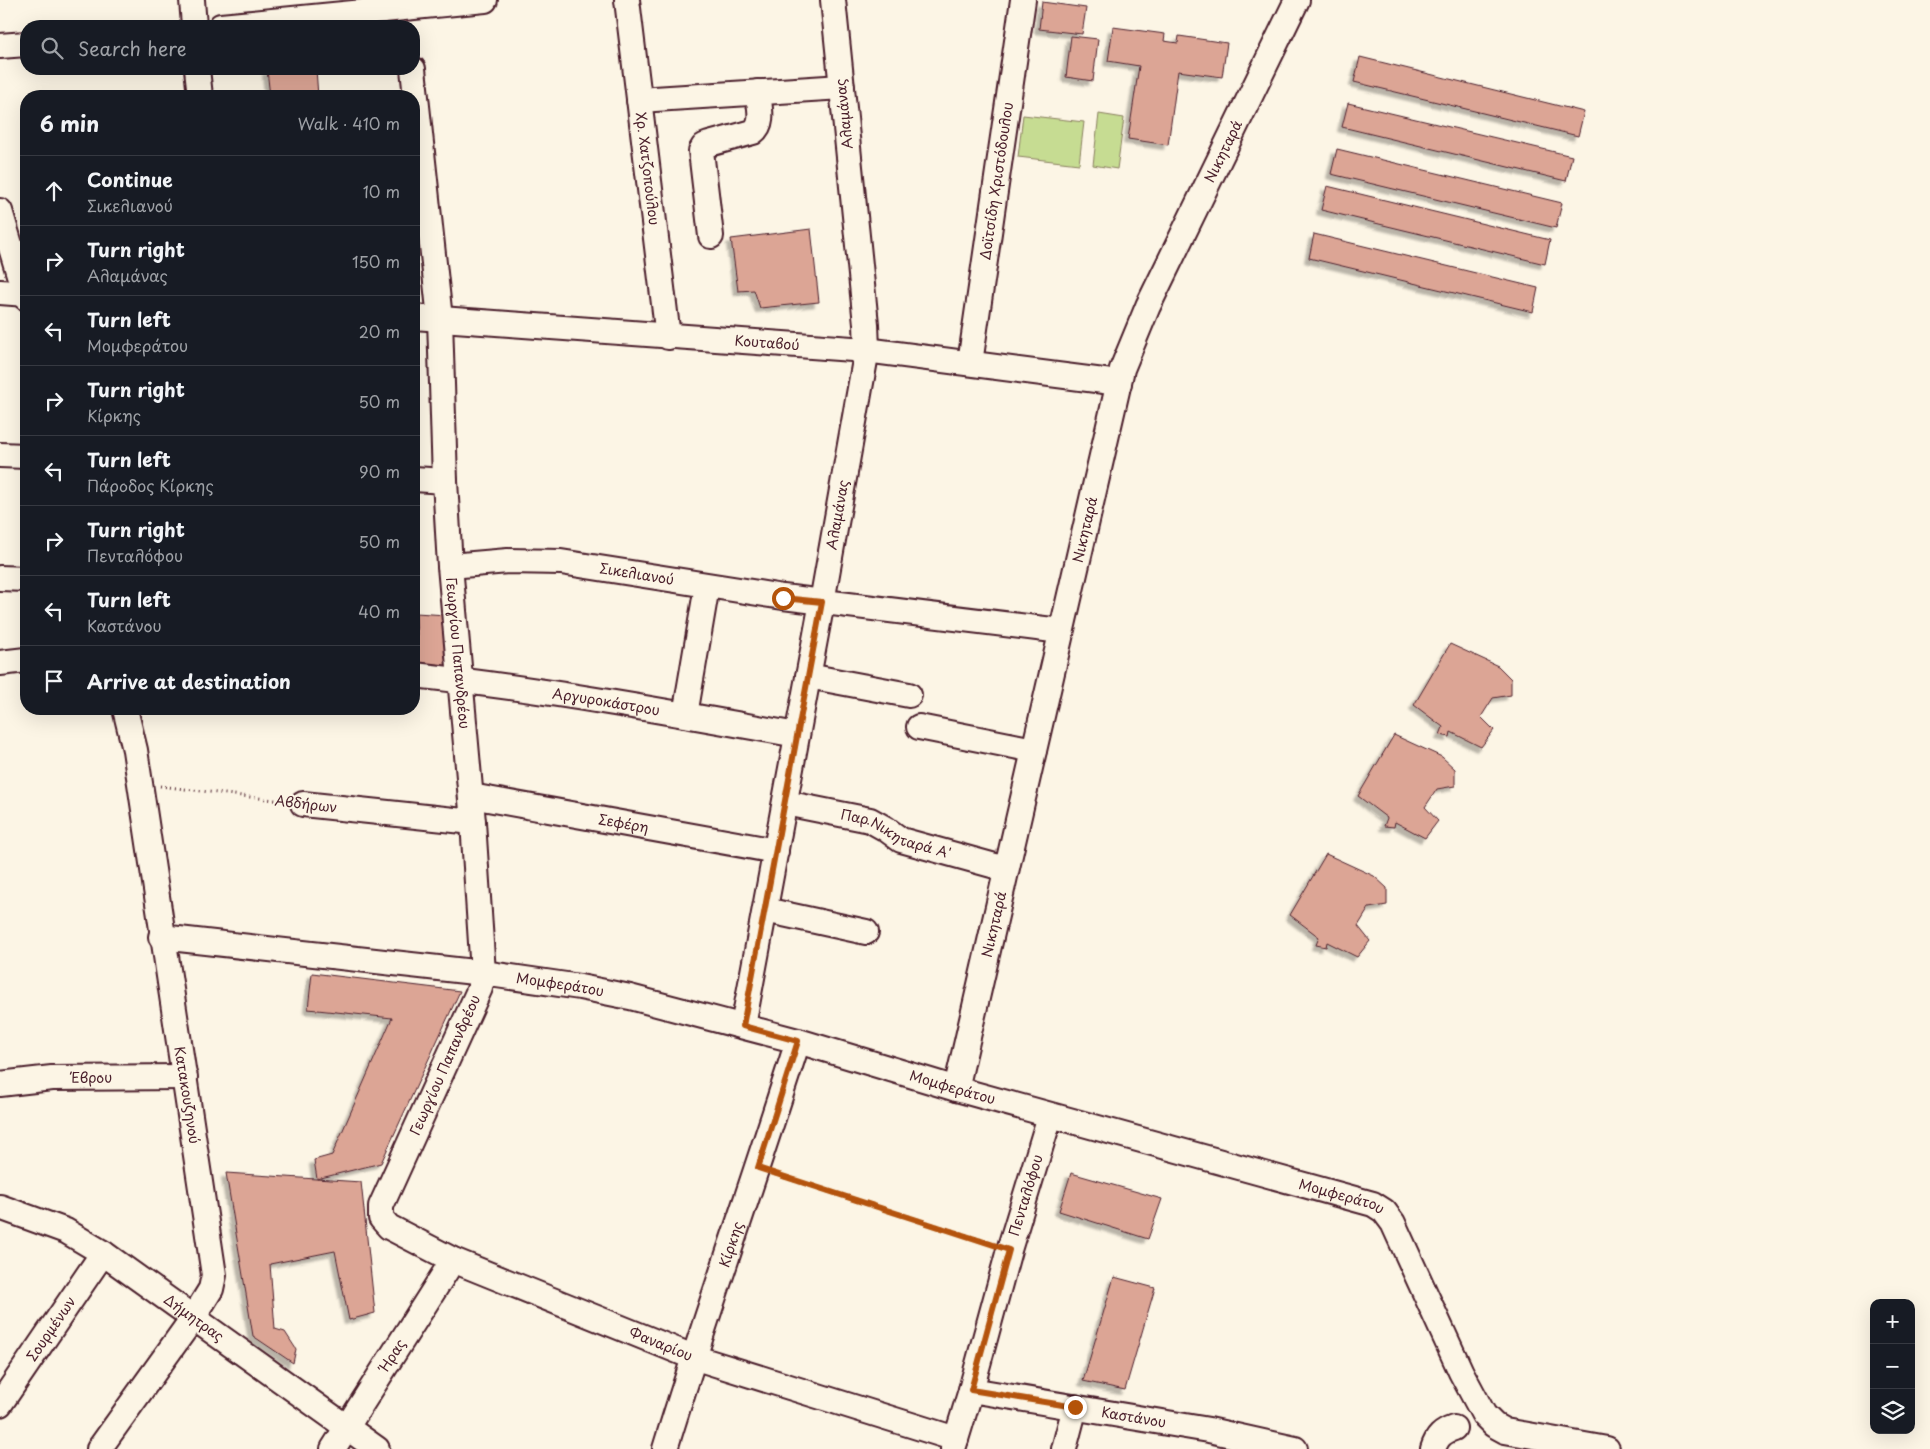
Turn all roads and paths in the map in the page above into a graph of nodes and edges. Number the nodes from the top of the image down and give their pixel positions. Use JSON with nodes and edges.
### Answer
{"nodes":[{"id":1,"x":192,"y":0,"type":"edge"},
{"id":2,"x":485,"y":0,"type":"edge"},
{"id":3,"x":627,"y":0,"type":"edge"},
{"id":4,"x":833,"y":0,"type":"edge"},
{"id":5,"x":1023,"y":0,"type":"edge"},
{"id":6,"x":1298,"y":0,"type":"edge"},
{"id":7,"x":407,"y":12,"type":"edge"},
{"id":8,"x":194,"y":20,"type":"edge"},
{"id":9,"x":301,"y":20,"type":"edge"},
{"id":10,"x":20,"y":44,"type":"edge"},
{"id":11,"x":0,"y":46,"type":"edge"},
{"id":12,"x":198,"y":75,"type":"edge"},
{"id":13,"x":414,"y":75,"type":"edge"},
{"id":14,"x":842,"y":87,"type":"junction"},
{"id":15,"x":200,"y":90,"type":"edge"},
{"id":16,"x":415,"y":90,"type":"edge"},
{"id":17,"x":758,"y":92,"type":"junction"},
{"id":18,"x":639,"y":100,"type":"junction"},
{"id":19,"x":420,"y":134,"type":"edge"},
{"id":20,"x":0,"y":211,"type":"edge"},
{"id":21,"x":711,"y":236,"type":"dead end"},
{"id":22,"x":20,"y":276,"type":"edge"},
{"id":23,"x":0,"y":292,"type":"edge"},
{"id":24,"x":20,"y":294,"type":"edge"},
{"id":25,"x":420,"y":317,"type":"edge"},
{"id":26,"x":440,"y":319,"type":"junction"},
{"id":27,"x":668,"y":337,"type":"junction"},
{"id":28,"x":866,"y":350,"type":"junction"},
{"id":29,"x":970,"y":364,"type":"junction"},
{"id":30,"x":1119,"y":383,"type":"junction"},
{"id":31,"x":0,"y":455,"type":"edge"},
{"id":32,"x":20,"y":456,"type":"edge"},
{"id":33,"x":420,"y":479,"type":"edge"},
{"id":34,"x":445,"y":481,"type":"junction"},
{"id":35,"x":450,"y":566,"type":"junction"},
{"id":36,"x":0,"y":578,"type":"edge"},
{"id":37,"x":20,"y":579,"type":"edge"},
{"id":38,"x":707,"y":586,"type":"junction"},
{"id":39,"x":822,"y":602,"type":"junction"},
{"id":40,"x":1061,"y":632,"type":"junction"},
{"id":41,"x":20,"y":661,"type":"edge"},
{"id":42,"x":0,"y":663,"type":"edge"},
{"id":43,"x":420,"y":675,"type":"edge"},
{"id":44,"x":808,"y":676,"type":"junction"},
{"id":45,"x":460,"y":680,"type":"junction"},
{"id":46,"x":909,"y":695,"type":"dead end"},
{"id":47,"x":126,"y":715,"type":"edge"},
{"id":48,"x":685,"y":715,"type":"junction"},
{"id":49,"x":919,"y":727,"type":"dead end"},
{"id":50,"x":797,"y":736,"type":"junction"},
{"id":51,"x":1034,"y":750,"type":"junction"},
{"id":52,"x":140,"y":784,"type":"junction"},
{"id":53,"x":471,"y":796,"type":"junction"},
{"id":54,"x":785,"y":803,"type":"junction"},
{"id":55,"x":303,"y":804,"type":"joint"},
{"id":56,"x":473,"y":822,"type":"junction"},
{"id":57,"x":776,"y":851,"type":"junction"},
{"id":58,"x":1006,"y":869,"type":"junction"},
{"id":59,"x":764,"y":910,"type":"junction"},
{"id":60,"x":866,"y":932,"type":"dead end"},
{"id":61,"x":161,"y":937,"type":"junction"},
{"id":62,"x":483,"y":973,"type":"junction"},
{"id":63,"x":743,"y":1026,"type":"junction"},
{"id":64,"x":798,"y":1041,"type":"junction"},
{"id":65,"x":185,"y":1077,"type":"junction"},
{"id":66,"x":0,"y":1084,"type":"edge"},
{"id":67,"x":956,"y":1089,"type":"junction"},
{"id":68,"x":1050,"y":1116,"type":"junction"},
{"id":69,"x":758,"y":1168,"type":"junction"},
{"id":70,"x":3,"y":1212,"type":"edge"},
{"id":71,"x":381,"y":1218,"type":"joint"},
{"id":72,"x":1009,"y":1250,"type":"junction"},
{"id":73,"x":103,"y":1253,"type":"junction"},
{"id":74,"x":453,"y":1260,"type":"junction"},
{"id":75,"x":193,"y":1318,"type":"junction"},
{"id":76,"x":693,"y":1357,"type":"junction"},
{"id":77,"x":971,"y":1390,"type":"junction"},
{"id":78,"x":0,"y":1404,"type":"edge"},
{"id":79,"x":1075,"y":1407,"type":"junction"},
{"id":80,"x":347,"y":1428,"type":"junction"},
{"id":81,"x":1454,"y":1428,"type":"dead end"},
{"id":82,"x":954,"y":1444,"type":"edge"},
{"id":83,"x":1579,"y":1447,"type":"edge"},
{"id":84,"x":99,"y":1449,"type":"edge"},
{"id":85,"x":333,"y":1449,"type":"edge"},
{"id":86,"x":377,"y":1449,"type":"edge"},
{"id":87,"x":665,"y":1449,"type":"edge"},
{"id":88,"x":1064,"y":1449,"type":"edge"},
{"id":89,"x":1295,"y":1449,"type":"edge"},
{"id":90,"x":1432,"y":1449,"type":"edge"},
{"id":91,"x":1607,"y":1449,"type":"edge"}],
"edges":[{"from":1,"to":8,"type":"street"},
{"from":2,"to":7,"type":"street"},
{"from":3,"to":18,"type":"street","name":"Χρ. Χατζοπούλου"},
{"from":4,"to":14,"type":"street","name":"Αλαμάνας"},
{"from":5,"to":29,"type":"street","name":"Δοϊτσίδη Χριστόδουλου"},
{"from":6,"to":30,"type":"street","name":"Νικηταρά"},
{"from":7,"to":9,"type":"street"},
{"from":10,"to":11,"type":"street"},
{"from":12,"to":15,"type":"street"},
{"from":13,"to":16,"type":"street","name":"Γεωργίου Παπανδρέου"},
{"from":14,"to":17,"type":"street"},
{"from":14,"to":28,"type":"street","name":"Αλαμάνας"},
{"from":17,"to":18,"type":"street"},
{"from":17,"to":21,"type":"street"},
{"from":18,"to":27,"type":"street","name":"Χρ. Χατζοπούλου"},
{"from":19,"to":26,"type":"street","name":"Γεωργίου Παπανδρέου"},
{"from":20,"to":22,"type":"street"},
{"from":23,"to":24,"type":"street"},
{"from":25,"to":26,"type":"street","name":"Κουταβού"},
{"from":26,"to":27,"type":"street","name":"Κουταβού"},
{"from":26,"to":34,"type":"street","name":"Γεωργίου Παπανδρέου"},
{"from":27,"to":28,"type":"street","name":"Κουταβού"},
{"from":28,"to":29,"type":"street","name":"Κουταβού"},
{"from":28,"to":39,"type":"street","name":"Αλαμάνας"},
{"from":29,"to":30,"type":"street","name":"Κουταβού"},
{"from":30,"to":40,"type":"street","name":"Νικηταρά"},
{"from":31,"to":32,"type":"street"},
{"from":33,"to":34,"type":"street"},
{"from":34,"to":35,"type":"street","name":"Γεωργίου Παπανδρέου"},
{"from":35,"to":38,"type":"street","name":"Σικελιανού"},
{"from":35,"to":45,"type":"street","name":"Γεωργίου Παπανδρέου"},
{"from":36,"to":37,"type":"street"},
{"from":38,"to":39,"type":"street","name":"Σικελιανού"},
{"from":38,"to":48,"type":"street"},
{"from":39,"to":40,"type":"street","name":"Σικελιανού"},
{"from":39,"to":44,"type":"street","name":"Αλαμάνας"},
{"from":40,"to":51,"type":"street","name":"Νικηταρά"},
{"from":41,"to":42,"type":"street"},
{"from":43,"to":45,"type":"street","name":"Αργυροκάστρου"},
{"from":44,"to":46,"type":"street"},
{"from":44,"to":50,"type":"street","name":"Αλαμάνας"},
{"from":45,"to":48,"type":"street","name":"Αργυροκάστρου"},
{"from":45,"to":53,"type":"street","name":"Γεωργίου Παπανδρέου"},
{"from":47,"to":52,"type":"street","name":"Κατακουζηνού"},
{"from":48,"to":50,"type":"street","name":"Αργυροκάστρου"},
{"from":49,"to":51,"type":"street"},
{"from":50,"to":54,"type":"street","name":"Αλαμάνας"},
{"from":51,"to":58,"type":"street","name":"Νικηταρά"},
{"from":52,"to":55,"type":"path","name":"Αβδήρων"},
{"from":52,"to":61,"type":"street","name":"Κατακουζηνού"},
{"from":53,"to":56,"type":"street","name":"Γεωργίου Παπανδρέου"},
{"from":53,"to":57,"type":"street","name":"Σεφέρη"},
{"from":54,"to":57,"type":"street","name":"Αλαμάνας"},
{"from":54,"to":58,"type":"street","name":"Παρ.Νικηταρά Α'"},
{"from":55,"to":56,"type":"street","name":"Αβδήρων"},
{"from":56,"to":62,"type":"street","name":"Γεωργίου Παπανδρέου"},
{"from":57,"to":59,"type":"street","name":"Αλαμάνας"},
{"from":58,"to":67,"type":"street","name":"Νικηταρά"},
{"from":59,"to":60,"type":"street"},
{"from":59,"to":63,"type":"street","name":"Αλαμάνας"},
{"from":61,"to":62,"type":"street","name":"Μομφεράτου"},
{"from":61,"to":65,"type":"street","name":"Κατακουζηνού"},
{"from":62,"to":63,"type":"street","name":"Μομφεράτου"},
{"from":62,"to":71,"type":"street","name":"Γεωργίου Παπανδρέου"},
{"from":63,"to":64,"type":"street","name":"Μομφεράτου"},
{"from":64,"to":67,"type":"street","name":"Μομφεράτου"},
{"from":64,"to":69,"type":"street","name":"Κίρκης"},
{"from":65,"to":66,"type":"street","name":"Έβρου"},
{"from":65,"to":75,"type":"street","name":"Κατακουζηνού"},
{"from":67,"to":68,"type":"street","name":"Μομφεράτου"},
{"from":68,"to":72,"type":"street","name":"Πενταλόφου"},
{"from":68,"to":83,"type":"street","name":"Μομφεράτου"},
{"from":69,"to":72,"type":"path"},
{"from":69,"to":76,"type":"street","name":"Κίρκης"},
{"from":70,"to":73,"type":"street","name":"Δήμητρας"},
{"from":71,"to":74,"type":"street","name":"Φαναρίου"},
{"from":72,"to":77,"type":"street","name":"Πενταλόφου"},
{"from":73,"to":75,"type":"street","name":"Δήμητρας"},
{"from":73,"to":78,"type":"street","name":"Σουρμένων"},
{"from":74,"to":76,"type":"street","name":"Φαναρίου"},
{"from":74,"to":80,"type":"street","name":"Ήρας"},
{"from":75,"to":80,"type":"street","name":"Δήμητρας"},
{"from":75,"to":84,"type":"street","name":"Κατακουζηνού"},
{"from":76,"to":82,"type":"street","name":"Φαναρίου"},
{"from":76,"to":87,"type":"street","name":"Κίρκης"},
{"from":77,"to":79,"type":"street","name":"Καστάνου"},
{"from":77,"to":82,"type":"street","name":"Πενταλόφου"},
{"from":79,"to":88,"type":"street"},
{"from":79,"to":89,"type":"street","name":"Καστάνου"},
{"from":80,"to":85,"type":"street","name":"Ήρας"},
{"from":80,"to":86,"type":"street","name":"Δήμητρας"},
{"from":81,"to":90,"type":"street"},
{"from":83,"to":91,"type":"street","name":"Μομφεράτου"}]}
